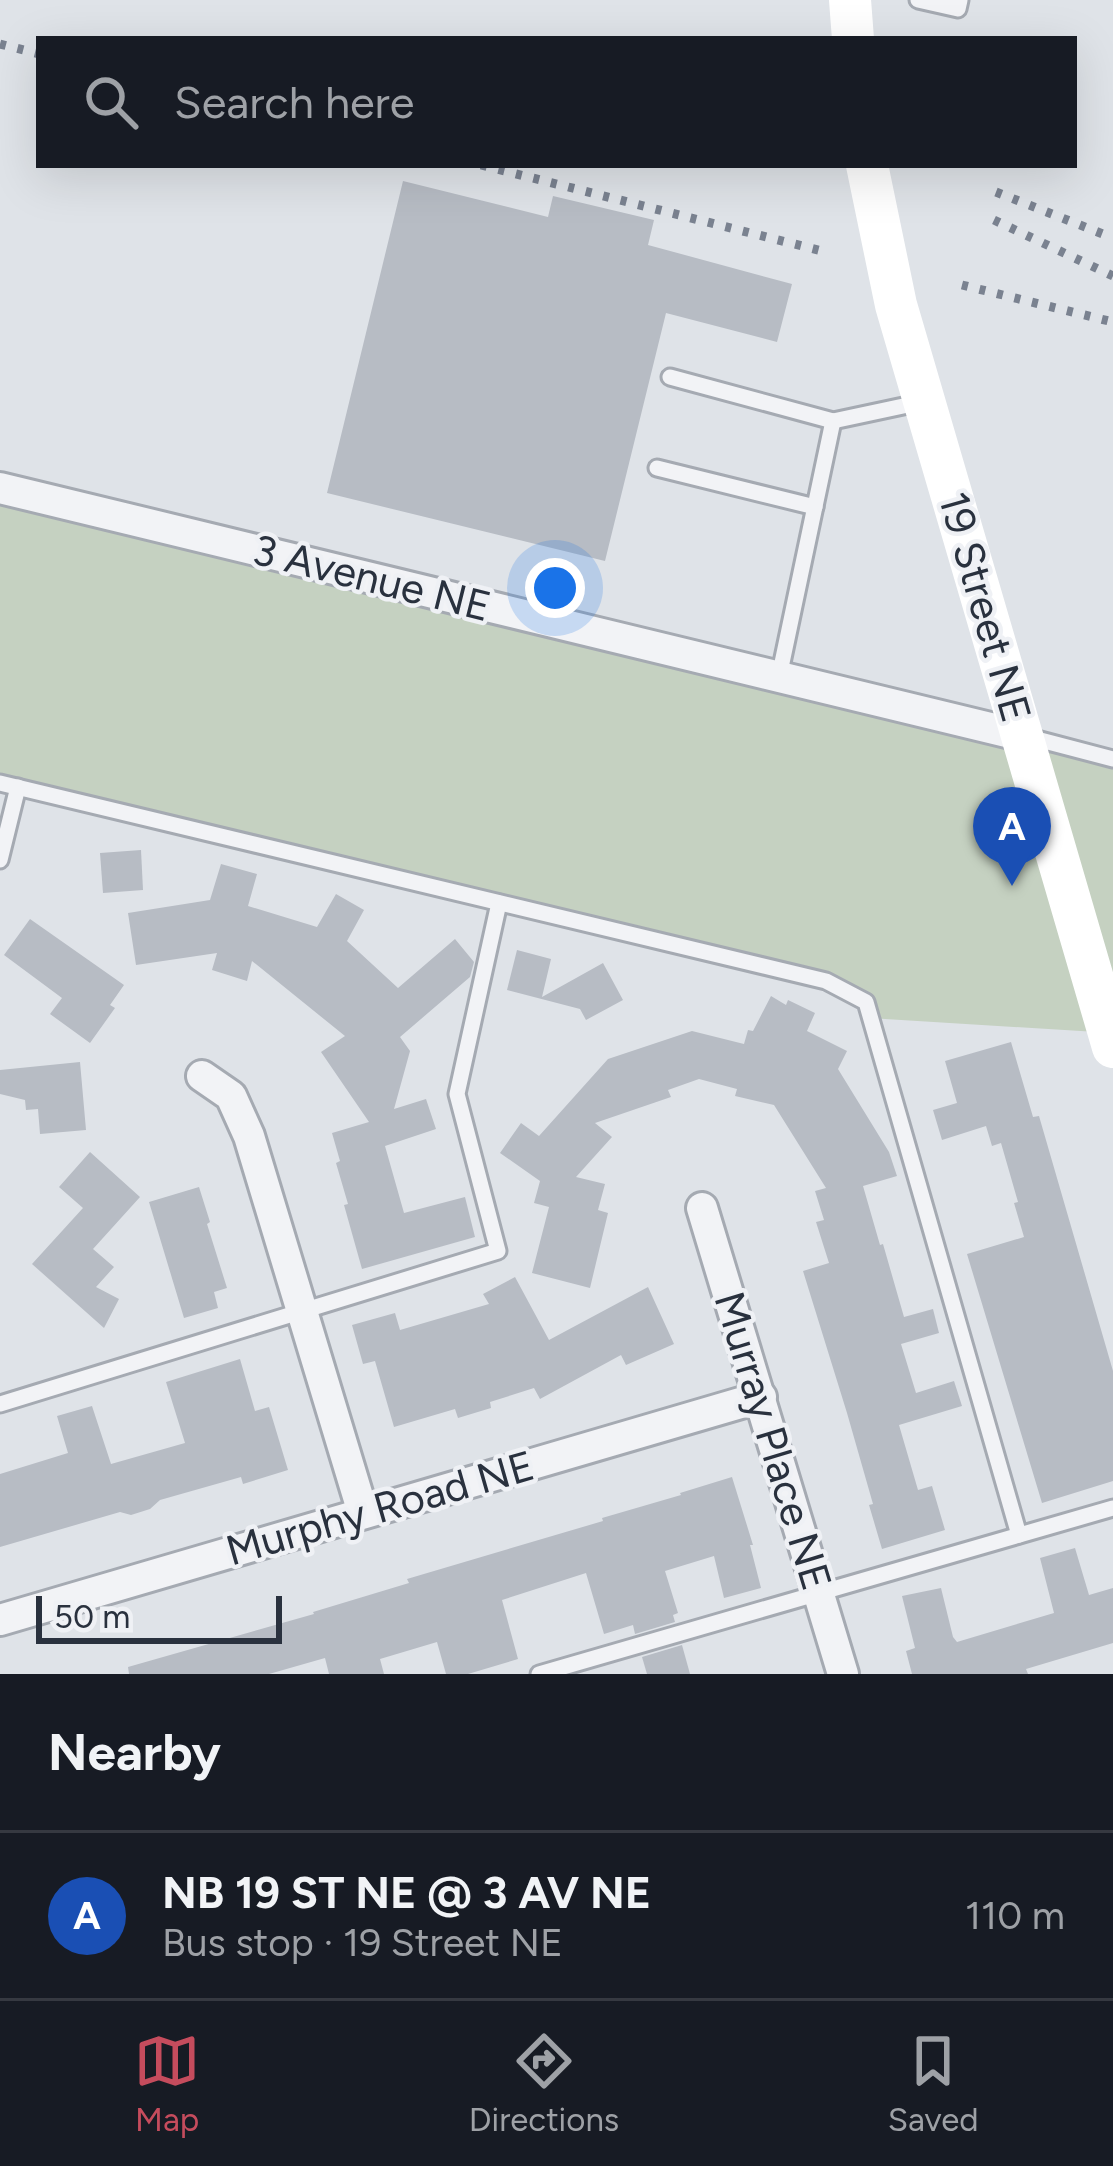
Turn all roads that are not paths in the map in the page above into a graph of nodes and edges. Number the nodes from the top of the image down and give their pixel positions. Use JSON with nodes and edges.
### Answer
{"nodes":[{"id":1,"x":850,"y":0,"type":"edge"},
{"id":2,"x":918,"y":0,"type":"edge"},
{"id":3,"x":960,"y":0,"type":"edge"},
{"id":4,"x":853,"y":36,"type":"edge"},
{"id":5,"x":868,"y":168,"type":"edge"},
{"id":6,"x":670,"y":377,"type":"dead end"},
{"id":7,"x":925,"y":402,"type":"junction"},
{"id":8,"x":833,"y":421,"type":"junction"},
{"id":9,"x":657,"y":468,"type":"dead end"},
{"id":10,"x":0,"y":488,"type":"edge"},
{"id":11,"x":815,"y":507,"type":"junction"},
{"id":12,"x":779,"y":677,"type":"junction"},
{"id":13,"x":1023,"y":736,"type":"junction"},
{"id":14,"x":1113,"y":759,"type":"edge"},
{"id":15,"x":0,"y":782,"type":"edge"},
{"id":16,"x":18,"y":787,"type":"junction"},
{"id":17,"x":0,"y":860,"type":"edge"},
{"id":18,"x":499,"y":903,"type":"junction"},
{"id":19,"x":1113,"y":1047,"type":"edge"},
{"id":20,"x":202,"y":1076,"type":"dead end"},
{"id":21,"x":702,"y":1208,"type":"dead end"},
{"id":22,"x":305,"y":1313,"type":"junction"},
{"id":23,"x":761,"y":1397,"type":"junction"},
{"id":24,"x":0,"y":1404,"type":"edge"},
{"id":25,"x":1113,"y":1508,"type":"edge"},
{"id":26,"x":363,"y":1513,"type":"junction"},
{"id":27,"x":1019,"y":1534,"type":"junction"},
{"id":28,"x":819,"y":1591,"type":"junction"},
{"id":29,"x":0,"y":1620,"type":"edge"},
{"id":30,"x":539,"y":1674,"type":"edge"},
{"id":31,"x":843,"y":1674,"type":"edge"}],
"edges":[{"from":1,"to":4,"type":"street"},
{"from":2,"to":3,"type":"lane"},
{"from":5,"to":7,"type":"street","name":"19 Street NE"},
{"from":6,"to":8,"type":"lane"},
{"from":7,"to":8,"type":"lane"},
{"from":7,"to":13,"type":"street","name":"19 Street NE"},
{"from":8,"to":11,"type":"lane"},
{"from":9,"to":11,"type":"lane"},
{"from":10,"to":12,"type":"street","name":"3 Avenue NE"},
{"from":11,"to":12,"type":"lane"},
{"from":12,"to":13,"type":"street","name":"3 Avenue NE"},
{"from":13,"to":14,"type":"lane"},
{"from":13,"to":19,"type":"street","name":"19 Street NE"},
{"from":15,"to":16,"type":"lane"},
{"from":16,"to":17,"type":"lane"},
{"from":16,"to":18,"type":"lane"},
{"from":18,"to":22,"type":"lane"},
{"from":18,"to":27,"type":"lane"},
{"from":20,"to":22,"type":"street"},
{"from":21,"to":23,"type":"street","name":"Murray Place NE"},
{"from":22,"to":24,"type":"lane"},
{"from":22,"to":26,"type":"street"},
{"from":23,"to":26,"type":"street","name":"Murphy Road NE"},
{"from":23,"to":28,"type":"street","name":"Murray Place NE"},
{"from":25,"to":27,"type":"lane"},
{"from":26,"to":29,"type":"street","name":"Murphy Road NE"},
{"from":27,"to":28,"type":"lane"},
{"from":28,"to":30,"type":"lane"},
{"from":28,"to":31,"type":"street","name":"Murray Place NE"}]}
